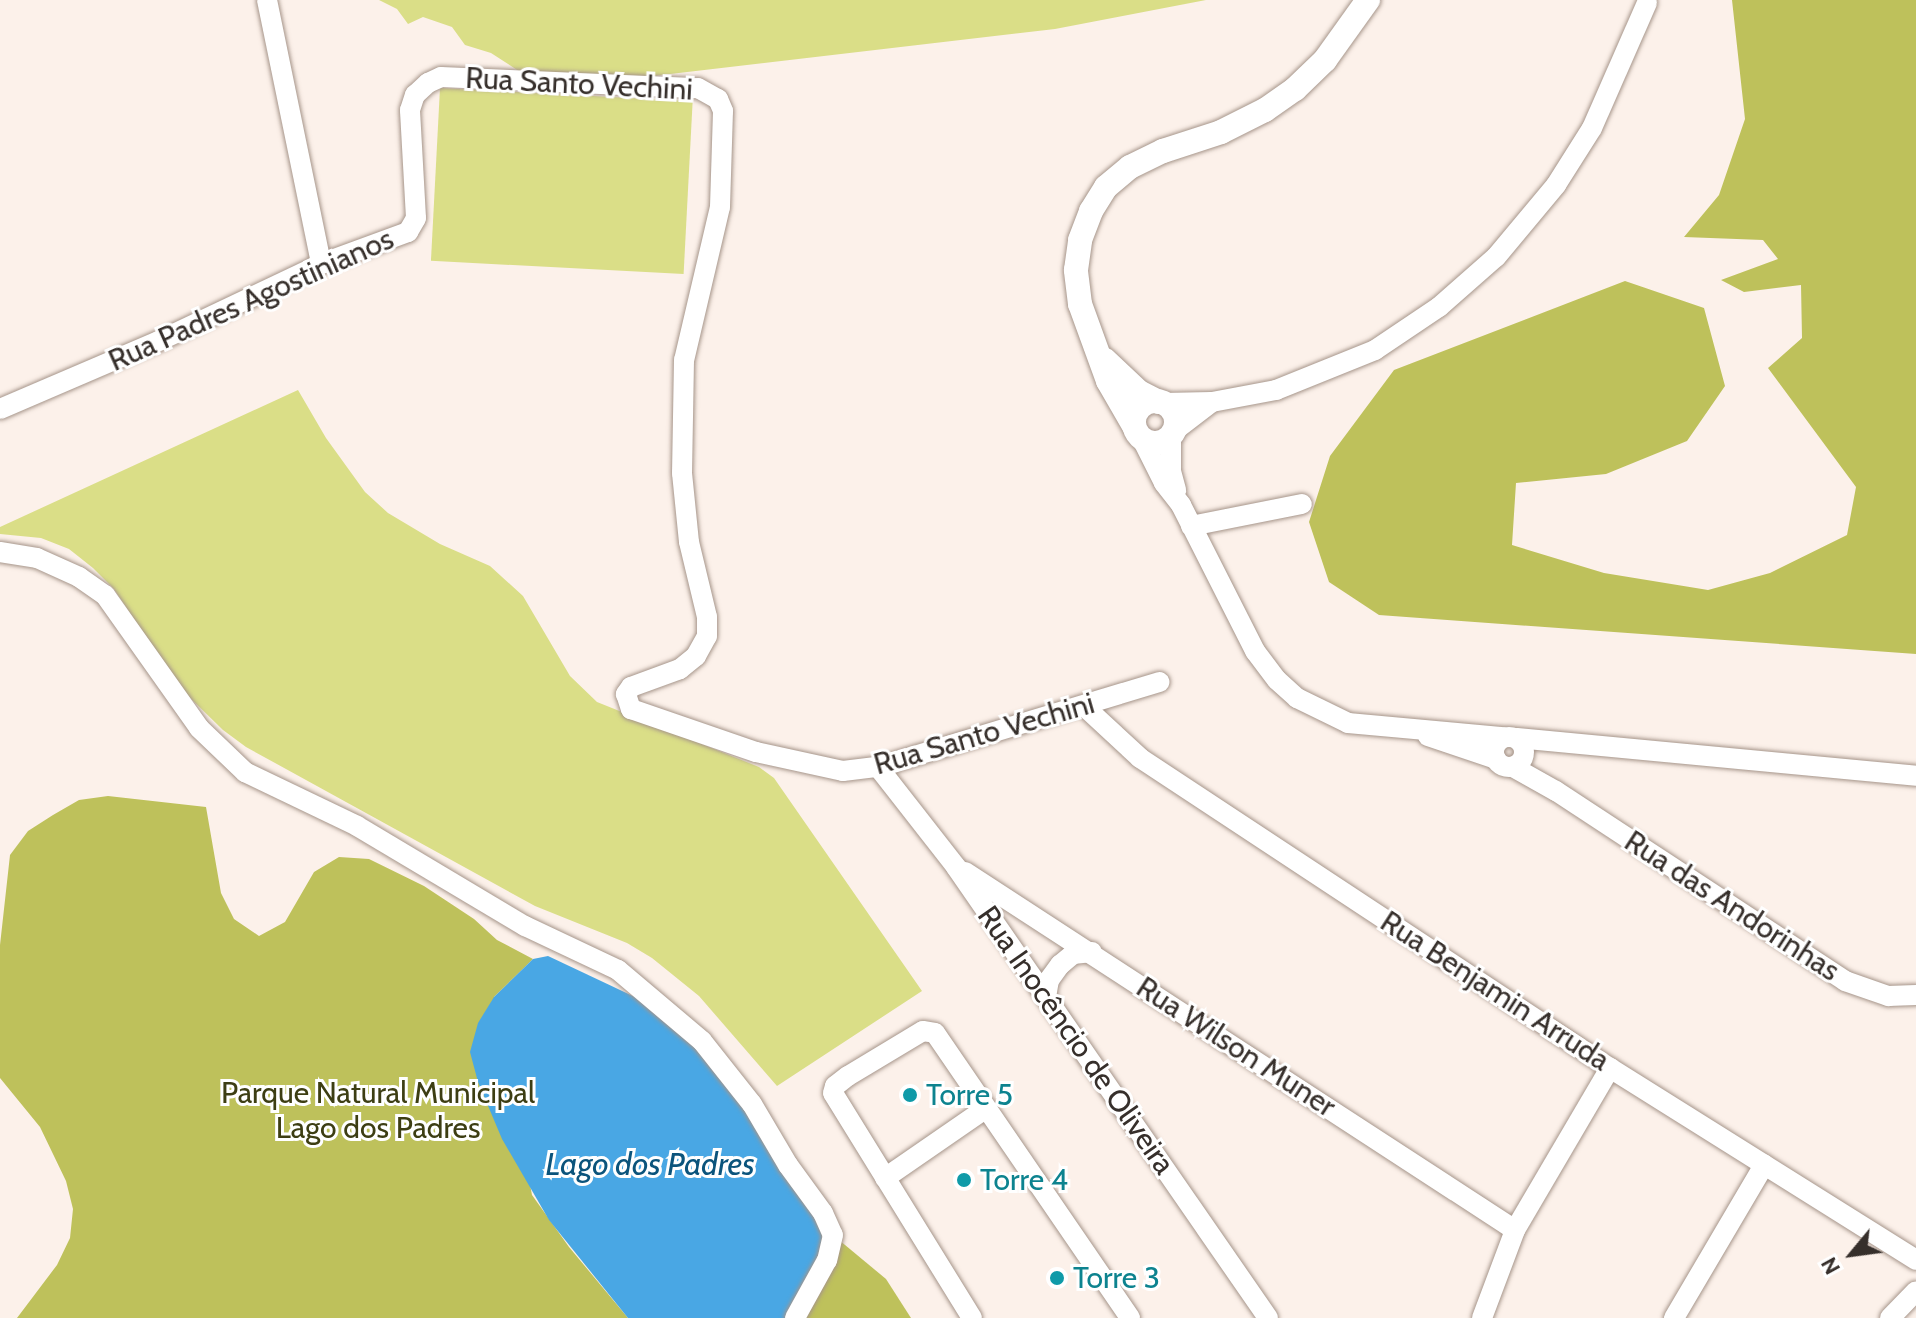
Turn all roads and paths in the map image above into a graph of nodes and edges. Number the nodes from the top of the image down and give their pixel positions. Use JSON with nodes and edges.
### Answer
{"nodes":[{"id":1,"x":267,"y":0,"type":"edge"},
{"id":2,"x":1368,"y":0,"type":"edge"},
{"id":3,"x":1647,"y":3,"type":"dead end"},
{"id":4,"x":411,"y":131,"type":"joint"},
{"id":5,"x":321,"y":264,"type":"junction"},
{"id":6,"x":1098,"y":352,"type":"junction"},
{"id":7,"x":1161,"y":402,"type":"junction"},
{"id":8,"x":1212,"y":402,"type":"junction"},
{"id":9,"x":0,"y":409,"type":"edge"},
{"id":10,"x":1138,"y":433,"type":"junction"},
{"id":11,"x":1172,"y":433,"type":"junction"},
{"id":12,"x":1302,"y":504,"type":"dead end"},
{"id":13,"x":1181,"y":505,"type":"junction"},
{"id":14,"x":1191,"y":526,"type":"junction"},
{"id":15,"x":0,"y":552,"type":"edge"},
{"id":16,"x":1159,"y":682,"type":"dead end"},
{"id":17,"x":1085,"y":707,"type":"junction"},
{"id":18,"x":1513,"y":752,"type":"junction"},
{"id":19,"x":878,"y":767,"type":"junction"},
{"id":20,"x":1916,"y":776,"type":"edge"},
{"id":21,"x":956,"y":867,"type":"junction"},
{"id":22,"x":1092,"y":952,"type":"junction"},
{"id":23,"x":1916,"y":995,"type":"edge"},
{"id":24,"x":1046,"y":997,"type":"junction"},
{"id":25,"x":1610,"y":1068,"type":"junction"},
{"id":26,"x":821,"y":1073,"type":"dead end"},
{"id":27,"x":833,"y":1093,"type":"junction"},
{"id":28,"x":985,"y":1109,"type":"junction"},
{"id":29,"x":1764,"y":1165,"type":"junction"},
{"id":30,"x":885,"y":1178,"type":"junction"},
{"id":31,"x":1515,"y":1230,"type":"junction"},
{"id":32,"x":1916,"y":1260,"type":"edge"},
{"id":33,"x":1916,"y":1291,"type":"edge"},
{"id":34,"x":795,"y":1318,"type":"edge"},
{"id":35,"x":972,"y":1318,"type":"edge"},
{"id":36,"x":1130,"y":1318,"type":"edge"},
{"id":37,"x":1268,"y":1318,"type":"edge"},
{"id":38,"x":1482,"y":1318,"type":"edge"},
{"id":39,"x":1674,"y":1318,"type":"edge"},
{"id":40,"x":1890,"y":1318,"type":"edge"}],
"edges":[{"from":1,"to":5,"type":"street"},
{"from":2,"to":6,"type":"street"},
{"from":3,"to":8,"type":"street"},
{"from":4,"to":5,"type":"street","name":"Rua Padres Agostinianos"},
{"from":4,"to":19,"type":"street","name":"Rua Santo Vechini"},
{"from":5,"to":9,"type":"street","name":"Rua Padres Agostinianos"},
{"from":6,"to":7,"type":"street"},
{"from":6,"to":10,"type":"street"},
{"from":7,"to":8,"type":"street"},
{"from":7,"to":10,"type":"street"},
{"from":7,"to":11,"type":"street"},
{"from":8,"to":11,"type":"street"},
{"from":10,"to":11,"type":"street"},
{"from":10,"to":13,"type":"street","name":"Rua das Andorinhas"},
{"from":11,"to":13,"type":"street","name":"Rua das Andorinhas"},
{"from":12,"to":14,"type":"street"},
{"from":13,"to":14,"type":"street","name":"Rua das Andorinhas"},
{"from":14,"to":18,"type":"street","name":"Rua das Andorinhas"},
{"from":15,"to":34,"type":"street"},
{"from":16,"to":17,"type":"street","name":"Rua Santo Vechini"},
{"from":17,"to":19,"type":"street","name":"Rua Santo Vechini"},
{"from":17,"to":25,"type":"street","name":"Rua Benjamin Arruda"},
{"from":18,"to":20,"type":"street","name":"Rua das Andorinhas"},
{"from":18,"to":23,"type":"street","name":"Rua das Andorinhas"},
{"from":19,"to":21,"type":"street","name":"Rua Inocêncio de Oliveira"},
{"from":21,"to":22,"type":"street","name":"Rua Wilson Muner"},
{"from":21,"to":24,"type":"street","name":"Rua Inocêncio de Oliveira"},
{"from":22,"to":24,"type":"street"},
{"from":22,"to":31,"type":"street","name":"Rua Wilson Muner"},
{"from":24,"to":37,"type":"street","name":"Rua Inocêncio de Oliveira"},
{"from":25,"to":29,"type":"street","name":"Rua Benjamin Arruda"},
{"from":25,"to":31,"type":"street"},
{"from":26,"to":27,"type":"street"},
{"from":27,"to":28,"type":"street"},
{"from":27,"to":30,"type":"street"},
{"from":28,"to":30,"type":"street"},
{"from":28,"to":36,"type":"street"},
{"from":29,"to":32,"type":"street","name":"Rua Benjamin Arruda"},
{"from":29,"to":39,"type":"street"},
{"from":30,"to":35,"type":"street"},
{"from":31,"to":38,"type":"street"},
{"from":33,"to":40,"type":"street"}]}
